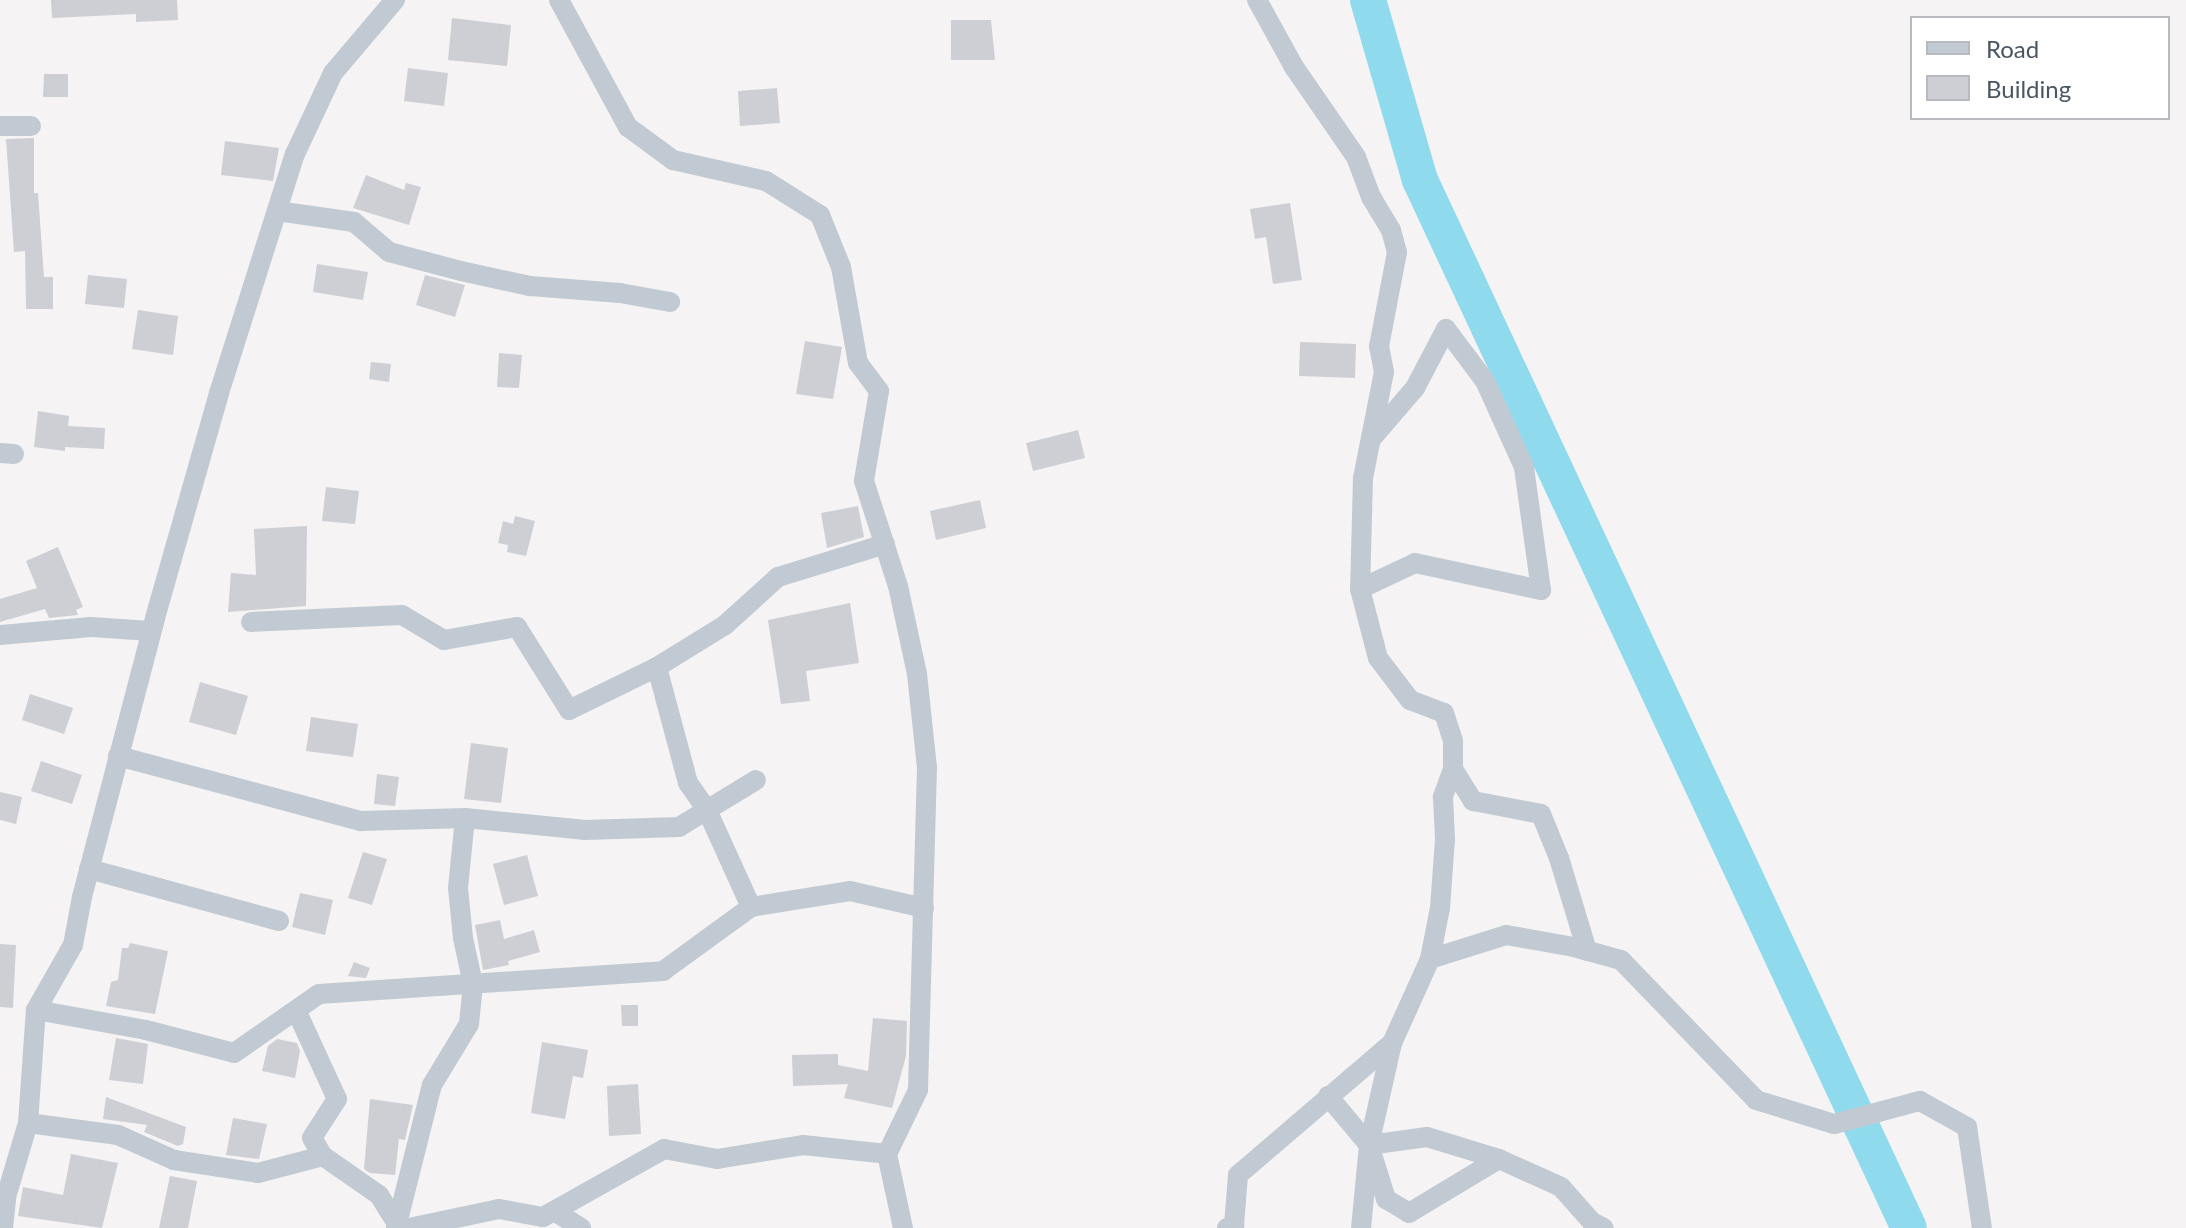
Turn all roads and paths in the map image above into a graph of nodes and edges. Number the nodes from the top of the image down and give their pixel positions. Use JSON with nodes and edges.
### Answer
{"nodes":[{"id":1,"x":395,"y":0,"type":"edge"},
{"id":2,"x":559,"y":0,"type":"edge"},
{"id":3,"x":1257,"y":0,"type":"edge"},
{"id":4,"x":0,"y":126,"type":"edge"},
{"id":5,"x":31,"y":126,"type":"dead end"},
{"id":6,"x":277,"y":211,"type":"junction"},
{"id":7,"x":670,"y":302,"type":"dead end"},
{"id":8,"x":1371,"y":439,"type":"junction"},
{"id":9,"x":885,"y":544,"type":"junction"},
{"id":10,"x":1360,"y":589,"type":"junction"},
{"id":11,"x":251,"y":622,"type":"dead end"},
{"id":12,"x":151,"y":631,"type":"junction"},
{"id":13,"x":0,"y":635,"type":"edge"},
{"id":14,"x":657,"y":667,"type":"junction"},
{"id":15,"x":118,"y":756,"type":"junction"},
{"id":16,"x":1453,"y":769,"type":"junction"},
{"id":17,"x":756,"y":780,"type":"dead end"},
{"id":18,"x":707,"y":810,"type":"junction"},
{"id":19,"x":465,"y":818,"type":"junction"},
{"id":20,"x":89,"y":869,"type":"junction"},
{"id":21,"x":751,"y":907,"type":"junction"},
{"id":22,"x":924,"y":908,"type":"junction"},
{"id":23,"x":279,"y":921,"type":"dead end"},
{"id":24,"x":1587,"y":951,"type":"junction"},
{"id":25,"x":1430,"y":959,"type":"junction"},
{"id":26,"x":473,"y":984,"type":"junction"},
{"id":27,"x":36,"y":1010,"type":"junction"},
{"id":28,"x":296,"y":1010,"type":"junction"},
{"id":29,"x":1392,"y":1043,"type":"junction"},
{"id":30,"x":1328,"y":1096,"type":"junction"},
{"id":31,"x":28,"y":1123,"type":"junction"},
{"id":32,"x":1369,"y":1145,"type":"junction"},
{"id":33,"x":887,"y":1154,"type":"junction"},
{"id":34,"x":323,"y":1156,"type":"junction"},
{"id":35,"x":1499,"y":1159,"type":"junction"},
{"id":36,"x":554,"y":1211,"type":"junction"},
{"id":37,"x":400,"y":1226,"type":"edge"},
{"id":38,"x":3,"y":1228,"type":"edge"},
{"id":39,"x":581,"y":1228,"type":"edge"},
{"id":40,"x":903,"y":1228,"type":"edge"},
{"id":41,"x":1227,"y":1228,"type":"edge"},
{"id":42,"x":1361,"y":1228,"type":"edge"},
{"id":43,"x":1604,"y":1228,"type":"edge"},
{"id":44,"x":1982,"y":1228,"type":"edge"}],
"edges":[{"from":1,"to":6,"type":"street"},
{"from":2,"to":9,"type":"street"},
{"from":3,"to":8,"type":"street"},
{"from":4,"to":5,"type":"street"},
{"from":6,"to":7,"type":"street"},
{"from":6,"to":12,"type":"street"},
{"from":8,"to":10,"type":"street"},
{"from":8,"to":10,"type":"street"},
{"from":9,"to":14,"type":"street"},
{"from":9,"to":22,"type":"street"},
{"from":10,"to":16,"type":"street"},
{"from":11,"to":14,"type":"street"},
{"from":12,"to":13,"type":"street"},
{"from":12,"to":15,"type":"street"},
{"from":14,"to":18,"type":"street"},
{"from":15,"to":19,"type":"street"},
{"from":15,"to":20,"type":"street"},
{"from":16,"to":24,"type":"street"},
{"from":16,"to":25,"type":"street"},
{"from":17,"to":18,"type":"street"},
{"from":18,"to":19,"type":"street"},
{"from":18,"to":21,"type":"street"},
{"from":19,"to":26,"type":"street"},
{"from":20,"to":23,"type":"street"},
{"from":20,"to":27,"type":"street"},
{"from":21,"to":22,"type":"street"},
{"from":21,"to":26,"type":"street"},
{"from":22,"to":33,"type":"street"},
{"from":24,"to":25,"type":"street"},
{"from":24,"to":44,"type":"street"},
{"from":25,"to":29,"type":"street"},
{"from":26,"to":28,"type":"street"},
{"from":26,"to":37,"type":"street"},
{"from":27,"to":28,"type":"street"},
{"from":27,"to":31,"type":"street"},
{"from":28,"to":34,"type":"street"},
{"from":29,"to":30,"type":"street"},
{"from":29,"to":32,"type":"street"},
{"from":30,"to":32,"type":"street"},
{"from":30,"to":41,"type":"street"},
{"from":31,"to":34,"type":"street"},
{"from":31,"to":38,"type":"street"},
{"from":32,"to":35,"type":"street"},
{"from":32,"to":35,"type":"street"},
{"from":32,"to":42,"type":"street"},
{"from":33,"to":36,"type":"street"},
{"from":33,"to":40,"type":"street"},
{"from":34,"to":37,"type":"street"},
{"from":35,"to":43,"type":"street"},
{"from":36,"to":37,"type":"street"},
{"from":36,"to":39,"type":"street"}]}
